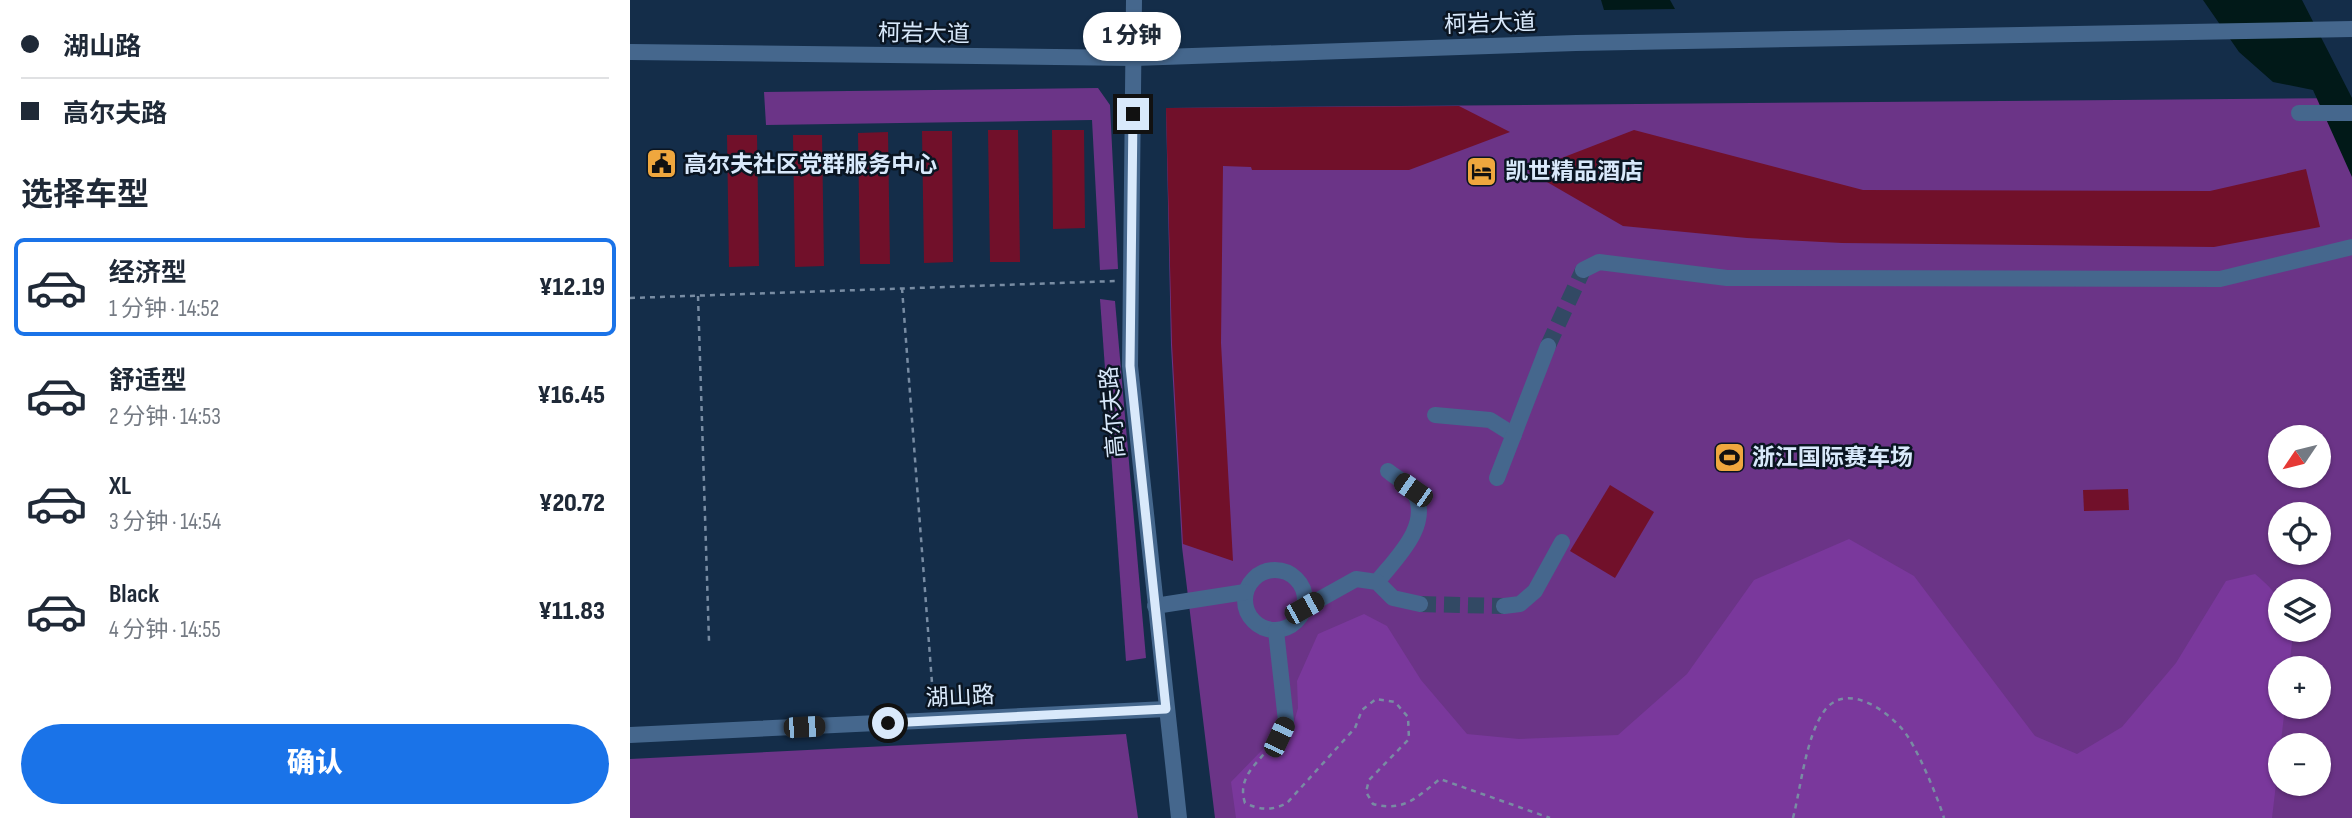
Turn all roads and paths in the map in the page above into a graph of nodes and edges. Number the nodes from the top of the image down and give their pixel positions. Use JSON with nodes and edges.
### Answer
{"nodes":[{"id":1,"x":1134,"y":0,"type":"edge"},
{"id":2,"x":2348,"y":29,"type":"edge"},
{"id":3,"x":630,"y":52,"type":"edge"},
{"id":4,"x":1134,"y":58,"type":"junction"},
{"id":5,"x":2299,"y":113,"type":"dead end"},
{"id":6,"x":2352,"y":113,"type":"edge"},
{"id":7,"x":2352,"y":247,"type":"edge"},
{"id":8,"x":1583,"y":270,"type":"dead end"},
{"id":9,"x":1131,"y":281,"type":"junction"},
{"id":10,"x":902,"y":288,"type":"junction"},
{"id":11,"x":698,"y":296,"type":"junction"},
{"id":12,"x":630,"y":298,"type":"edge"},
{"id":13,"x":1548,"y":346,"type":"tunnel mouth"},
{"id":14,"x":1436,"y":415,"type":"dead end"},
{"id":15,"x":1514,"y":435,"type":"junction"},
{"id":16,"x":1388,"y":471,"type":"dead end"},
{"id":17,"x":1497,"y":478,"type":"dead end"},
{"id":18,"x":1562,"y":542,"type":"dead end"},
{"id":19,"x":1377,"y":582,"type":"junction"},
{"id":20,"x":1245,"y":592,"type":"junction"},
{"id":21,"x":1420,"y":604,"type":"tunnel mouth"},
{"id":22,"x":1155,"y":606,"type":"junction"},
{"id":23,"x":1504,"y":606,"type":"tunnel mouth"},
{"id":24,"x":1304,"y":608,"type":"junction"},
{"id":25,"x":1276,"y":631,"type":"junction"},
{"id":26,"x":709,"y":641,"type":"dead end"},
{"id":27,"x":932,"y":683,"type":"dead end"},
{"id":28,"x":1166,"y":709,"type":"junction"},
{"id":29,"x":630,"y":735,"type":"edge"},
{"id":30,"x":1279,"y":737,"type":"joint"},
{"id":31,"x":1179,"y":818,"type":"edge"},
{"id":32,"x":1550,"y":818,"type":"edge"},
{"id":33,"x":1794,"y":818,"type":"edge"},
{"id":34,"x":1944,"y":818,"type":"edge"}],
"edges":[{"from":1,"to":4,"type":"street","name":"高尔夫路"},
{"from":2,"to":4,"type":"street","name":"柯岩大道"},
{"from":3,"to":4,"type":"street","name":"柯岩大道"},
{"from":4,"to":9,"type":"street","name":"高尔夫路"},
{"from":5,"to":6,"type":"street"},
{"from":7,"to":8,"type":"street"},
{"from":9,"to":10,"type":"path"},
{"from":9,"to":22,"type":"street","name":"高尔夫路"},
{"from":10,"to":11,"type":"path"},
{"from":10,"to":27,"type":"path"},
{"from":11,"to":12,"type":"path"},
{"from":11,"to":26,"type":"path"},
{"from":13,"to":15,"type":"street"},
{"from":14,"to":15,"type":"street"},
{"from":15,"to":17,"type":"street"},
{"from":16,"to":19,"type":"street"},
{"from":18,"to":23,"type":"street"},
{"from":19,"to":21,"type":"street"},
{"from":19,"to":24,"type":"street"},
{"from":20,"to":22,"type":"street"},
{"from":20,"to":24,"type":"street"},
{"from":20,"to":25,"type":"street"},
{"from":22,"to":28,"type":"street","name":"高尔夫路"},
{"from":24,"to":25,"type":"street"},
{"from":25,"to":30,"type":"street"},
{"from":28,"to":29,"type":"street","name":"湖山路"},
{"from":28,"to":31,"type":"street","name":"高尔夫路"},
{"from":30,"to":32,"type":"path"},
{"from":33,"to":34,"type":"path"}]}
